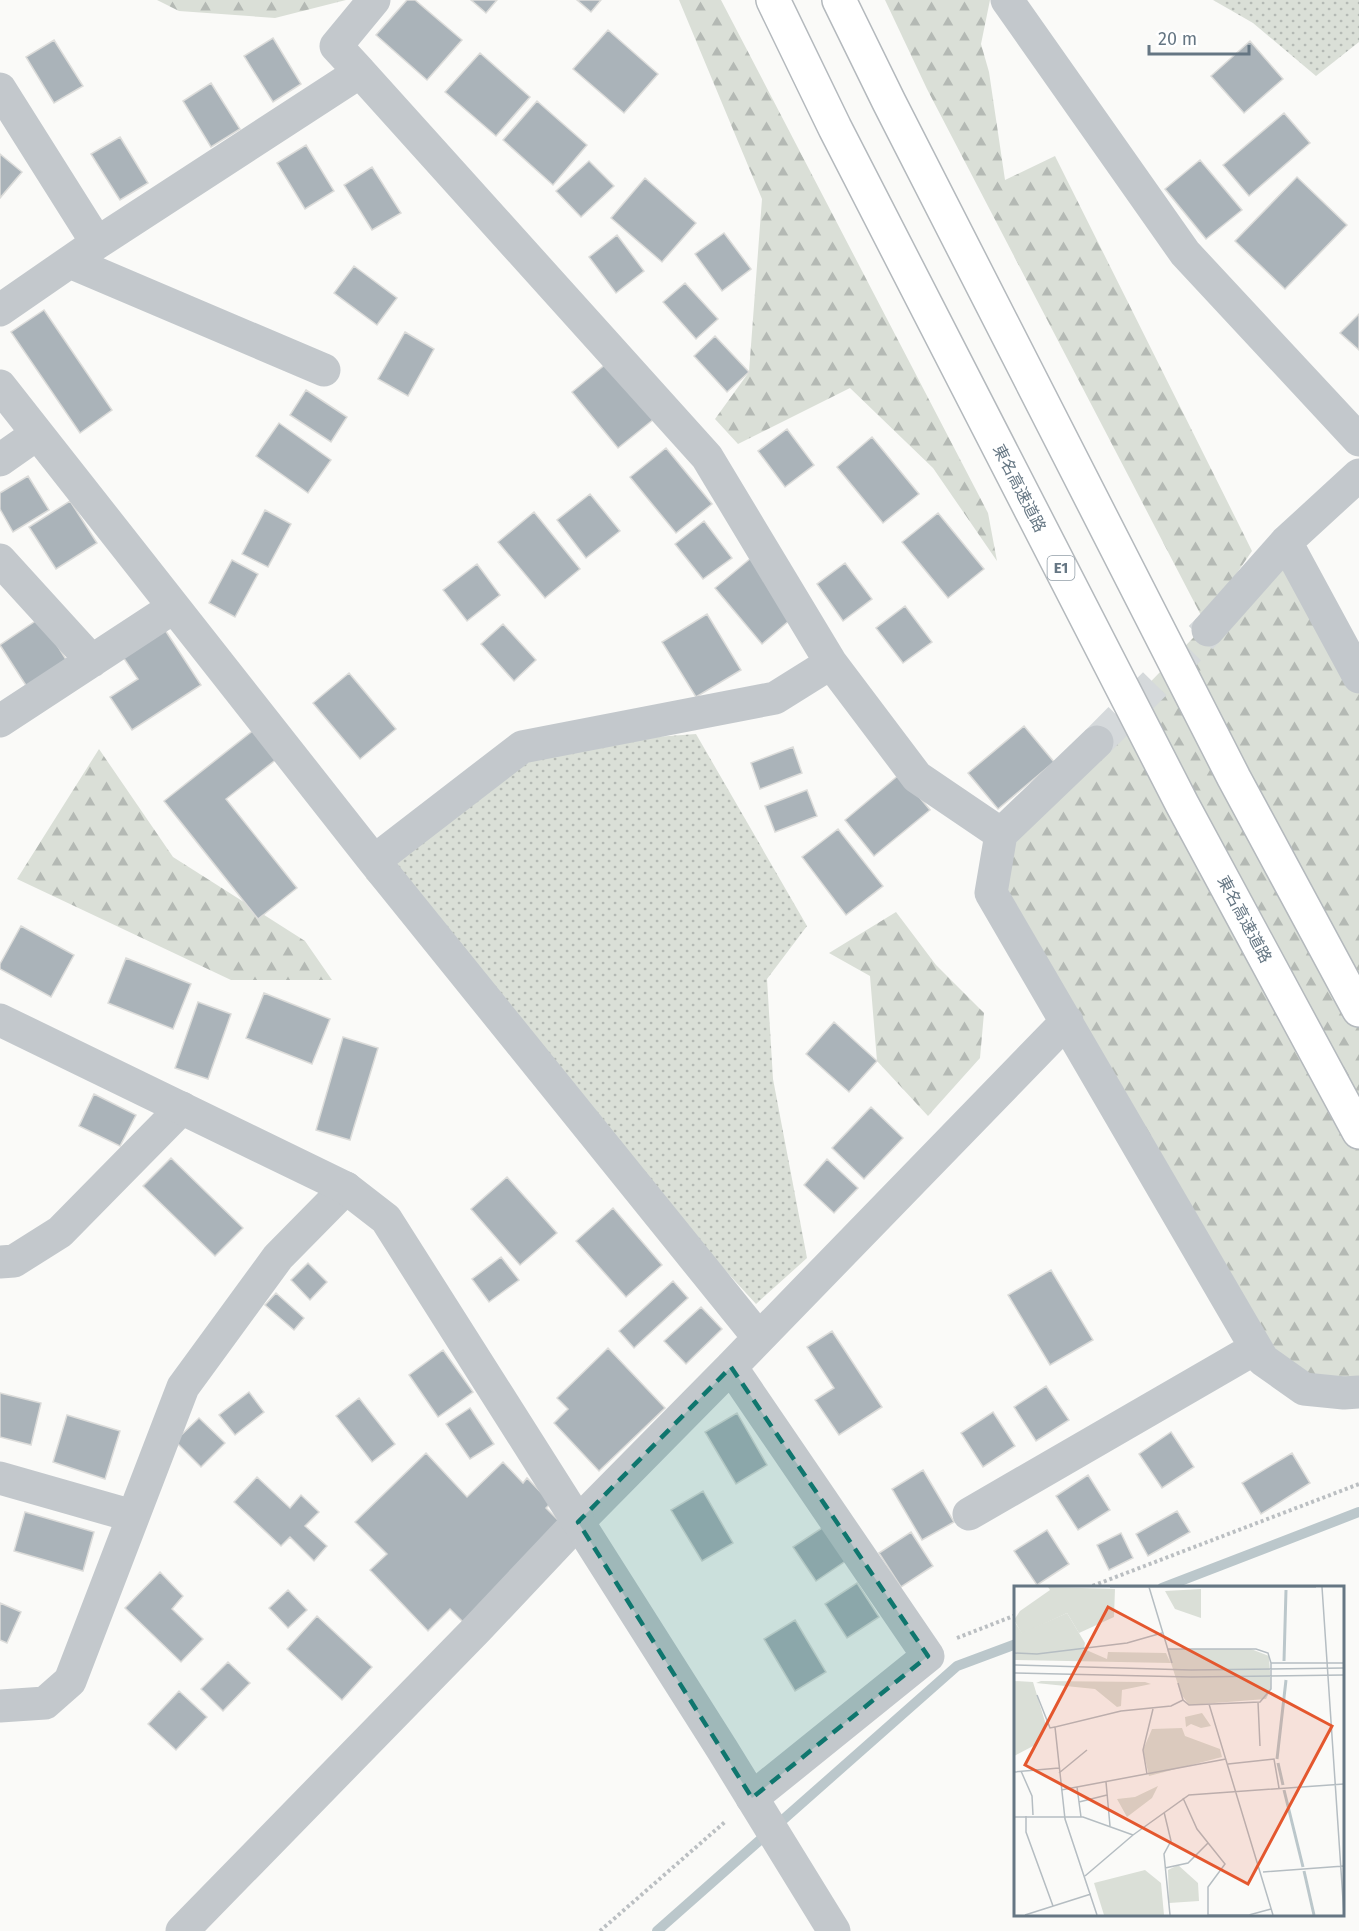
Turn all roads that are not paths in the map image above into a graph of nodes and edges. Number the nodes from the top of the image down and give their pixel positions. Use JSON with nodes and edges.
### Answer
{"nodes":[{"id":1,"x":374,"y":0,"type":"edge"},
{"id":2,"x":773,"y":0,"type":"edge"},
{"id":3,"x":839,"y":0,"type":"edge"},
{"id":4,"x":1007,"y":0,"type":"edge"},
{"id":5,"x":360,"y":72,"type":"junction"},
{"id":6,"x":0,"y":89,"type":"edge"},
{"id":7,"x":97,"y":243,"type":"junction"},
{"id":8,"x":70,"y":262,"type":"junction"},
{"id":9,"x":0,"y":310,"type":"edge"},
{"id":10,"x":324,"y":370,"type":"dead end"},
{"id":11,"x":0,"y":387,"type":"edge"},
{"id":12,"x":37,"y":434,"type":"junction"},
{"id":13,"x":1359,"y":440,"type":"edge"},
{"id":14,"x":0,"y":460,"type":"edge"},
{"id":15,"x":1359,"y":475,"type":"edge"},
{"id":16,"x":1287,"y":542,"type":"junction"},
{"id":17,"x":0,"y":560,"type":"edge"},
{"id":18,"x":174,"y":607,"type":"junction"},
{"id":19,"x":1208,"y":630,"type":"tunnel mouth"},
{"id":20,"x":92,"y":661,"type":"junction"},
{"id":21,"x":831,"y":663,"type":"junction"},
{"id":22,"x":1359,"y":677,"type":"edge"},
{"id":23,"x":0,"y":721,"type":"edge"},
{"id":24,"x":1097,"y":742,"type":"tunnel mouth"},
{"id":25,"x":1001,"y":834,"type":"junction"},
{"id":26,"x":374,"y":861,"type":"junction"},
{"id":27,"x":1359,"y":1010,"type":"edge"},
{"id":28,"x":0,"y":1020,"type":"edge"},
{"id":29,"x":1066,"y":1021,"type":"junction"},
{"id":30,"x":182,"y":1108,"type":"junction"},
{"id":31,"x":1359,"y":1132,"type":"edge"},
{"id":32,"x":346,"y":1188,"type":"junction"},
{"id":33,"x":0,"y":1262,"type":"edge"},
{"id":34,"x":759,"y":1338,"type":"junction"},
{"id":35,"x":1256,"y":1348,"type":"junction"},
{"id":36,"x":731,"y":1367,"type":"junction"},
{"id":37,"x":1359,"y":1392,"type":"edge"},
{"id":38,"x":0,"y":1478,"type":"edge"},
{"id":39,"x":969,"y":1514,"type":"dead end"},
{"id":40,"x":134,"y":1516,"type":"junction"},
{"id":41,"x":578,"y":1522,"type":"junction"},
{"id":42,"x":0,"y":1706,"type":"edge"},
{"id":43,"x":755,"y":1803,"type":"junction"},
{"id":44,"x":182,"y":1931,"type":"edge"},
{"id":45,"x":834,"y":1931,"type":"edge"}],
"edges":[{"from":1,"to":5,"type":"street"},
{"from":2,"to":31,"type":"highway","name":"東名高速道路","number":"E1"},
{"from":3,"to":27,"type":"highway"},
{"from":4,"to":13,"type":"street"},
{"from":5,"to":7,"type":"street"},
{"from":5,"to":21,"type":"street"},
{"from":6,"to":7,"type":"street"},
{"from":7,"to":8,"type":"street"},
{"from":8,"to":9,"type":"street"},
{"from":8,"to":10,"type":"street"},
{"from":11,"to":12,"type":"street"},
{"from":12,"to":14,"type":"street"},
{"from":12,"to":18,"type":"street"},
{"from":15,"to":16,"type":"street"},
{"from":16,"to":19,"type":"street"},
{"from":16,"to":22,"type":"street"},
{"from":17,"to":20,"type":"street"},
{"from":18,"to":20,"type":"street"},
{"from":18,"to":26,"type":"street"},
{"from":20,"to":23,"type":"street"},
{"from":21,"to":25,"type":"street"},
{"from":21,"to":26,"type":"street"},
{"from":24,"to":25,"type":"street"},
{"from":25,"to":29,"type":"street"},
{"from":26,"to":34,"type":"street"},
{"from":28,"to":30,"type":"street"},
{"from":29,"to":34,"type":"street"},
{"from":29,"to":35,"type":"street"},
{"from":30,"to":32,"type":"street"},
{"from":30,"to":33,"type":"street"},
{"from":32,"to":40,"type":"street"},
{"from":32,"to":41,"type":"street"},
{"from":34,"to":36,"type":"street"},
{"from":35,"to":37,"type":"street"},
{"from":35,"to":39,"type":"street"},
{"from":36,"to":41,"type":"street"},
{"from":36,"to":43,"type":"street"},
{"from":38,"to":40,"type":"street"},
{"from":40,"to":42,"type":"street"},
{"from":41,"to":43,"type":"street"},
{"from":41,"to":44,"type":"street"},
{"from":43,"to":45,"type":"street"}]}
